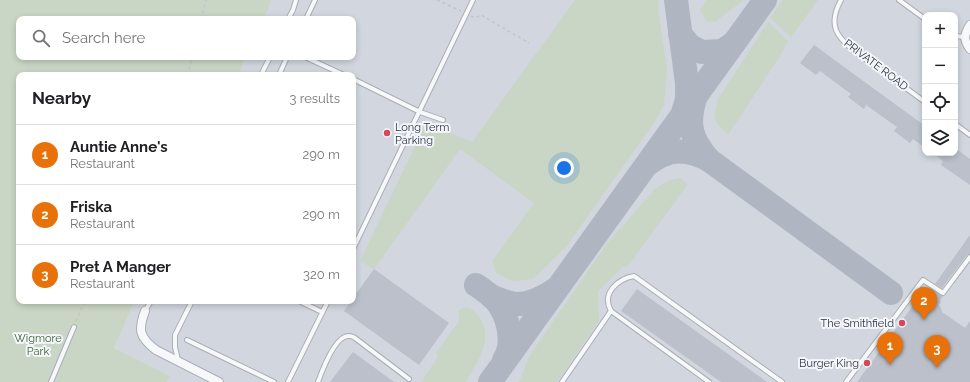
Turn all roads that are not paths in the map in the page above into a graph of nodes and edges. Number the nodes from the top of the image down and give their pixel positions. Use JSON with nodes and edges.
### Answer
{"nodes":[{"id":1,"x":296,"y":0,"type":"edge"},
{"id":2,"x":315,"y":0,"type":"edge"},
{"id":3,"x":473,"y":0,"type":"edge"},
{"id":4,"x":841,"y":0,"type":"edge"},
{"id":5,"x":899,"y":0,"type":"edge"},
{"id":6,"x":290,"y":16,"type":"edge"},
{"id":7,"x":307,"y":16,"type":"edge"},
{"id":8,"x":922,"y":17,"type":"edge"},
{"id":9,"x":970,"y":25,"type":"edge"},
{"id":10,"x":958,"y":36,"type":"edge"},
{"id":11,"x":964,"y":37,"type":"junction"},
{"id":12,"x":970,"y":49,"type":"edge"},
{"id":13,"x":268,"y":60,"type":"edge"},
{"id":14,"x":286,"y":60,"type":"edge"},
{"id":15,"x":312,"y":60,"type":"edge"},
{"id":16,"x":262,"y":72,"type":"edge"},
{"id":17,"x":280,"y":72,"type":"edge"},
{"id":18,"x":338,"y":72,"type":"edge"},
{"id":19,"x":356,"y":81,"type":"edge"},
{"id":20,"x":922,"y":100,"type":"edge"},
{"id":21,"x":420,"y":112,"type":"junction"},
{"id":22,"x":443,"y":120,"type":"dead end"},
{"id":23,"x":958,"y":126,"type":"edge"},
{"id":24,"x":970,"y":135,"type":"edge"},
{"id":25,"x":356,"y":243,"type":"edge"},
{"id":26,"x":970,"y":257,"type":"edge"},
{"id":27,"x":146,"y":304,"type":"edge"},
{"id":28,"x":149,"y":304,"type":"edge"},
{"id":29,"x":190,"y":304,"type":"edge"},
{"id":30,"x":305,"y":304,"type":"edge"},
{"id":31,"x":326,"y":304,"type":"edge"},
{"id":32,"x":145,"y":311,"type":"junction"},
{"id":33,"x":611,"y":311,"type":"junction"},
{"id":34,"x":322,"y":312,"type":"junction"},
{"id":35,"x":74,"y":327,"type":"road end"},
{"id":36,"x":188,"y":340,"type":"dead end"},
{"id":37,"x":178,"y":361,"type":"junction"},
{"id":38,"x":410,"y":379,"type":"dead end"},
{"id":39,"x":51,"y":382,"type":"edge"},
{"id":40,"x":219,"y":382,"type":"edge"},
{"id":41,"x":274,"y":382,"type":"edge"},
{"id":42,"x":288,"y":382,"type":"edge"},
{"id":43,"x":318,"y":382,"type":"edge"},
{"id":44,"x":562,"y":382,"type":"edge"},
{"id":45,"x":709,"y":382,"type":"edge"},
{"id":46,"x":782,"y":382,"type":"edge"},
{"id":47,"x":846,"y":382,"type":"edge"}],
"edges":[{"from":1,"to":6,"type":"lane"},
{"from":2,"to":7,"type":"lane"},
{"from":3,"to":21,"type":"lane"},
{"from":4,"to":20,"type":"lane","name":"PRIVATE ROAD"},
{"from":5,"to":8,"type":"lane"},
{"from":9,"to":11,"type":"street"},
{"from":10,"to":11,"type":"lane"},
{"from":11,"to":12,"type":"street"},
{"from":13,"to":16,"type":"lane"},
{"from":14,"to":17,"type":"lane"},
{"from":15,"to":18,"type":"lane"},
{"from":19,"to":21,"type":"lane"},
{"from":21,"to":22,"type":"lane"},
{"from":21,"to":25,"type":"lane"},
{"from":23,"to":24,"type":"lane"},
{"from":26,"to":47,"type":"lane"},
{"from":27,"to":32,"type":"lane"},
{"from":28,"to":32,"type":"lane"},
{"from":29,"to":37,"type":"lane"},
{"from":30,"to":34,"type":"lane"},
{"from":31,"to":34,"type":"lane"},
{"from":32,"to":37,"type":"street"},
{"from":33,"to":44,"type":"lane"},
{"from":33,"to":45,"type":"lane"},
{"from":33,"to":46,"type":"lane"},
{"from":34,"to":42,"type":"lane"},
{"from":35,"to":39,"type":"lane"},
{"from":36,"to":41,"type":"lane"},
{"from":37,"to":40,"type":"street"},
{"from":38,"to":43,"type":"lane"}]}
